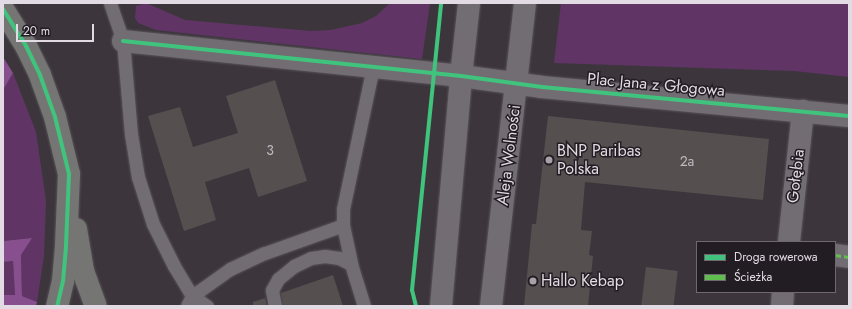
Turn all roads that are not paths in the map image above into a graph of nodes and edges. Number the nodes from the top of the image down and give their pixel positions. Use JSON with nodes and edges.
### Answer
{"nodes":[{"id":1,"x":110,"y":3,"type":"edge"},
{"id":2,"x":469,"y":3,"type":"edge"},
{"id":3,"x":525,"y":3,"type":"edge"},
{"id":4,"x":3,"y":9,"type":"edge"},
{"id":5,"x":123,"y":41,"type":"junction"},
{"id":6,"x":373,"y":67,"type":"junction"},
{"id":7,"x":461,"y":76,"type":"junction"},
{"id":8,"x":517,"y":84,"type":"junction"},
{"id":9,"x":804,"y":111,"type":"junction"},
{"id":10,"x":849,"y":116,"type":"edge"},
{"id":11,"x":70,"y":180,"type":"junction"},
{"id":12,"x":343,"y":225,"type":"junction"},
{"id":13,"x":789,"y":241,"type":"edge"},
{"id":14,"x":836,"y":255,"type":"edge"},
{"id":15,"x":849,"y":257,"type":"edge"},
{"id":16,"x":351,"y":264,"type":"junction"},
{"id":17,"x":783,"y":293,"type":"edge"},
{"id":18,"x":190,"y":301,"type":"edge"},
{"id":19,"x":57,"y":306,"type":"edge"},
{"id":20,"x":96,"y":306,"type":"edge"},
{"id":21,"x":207,"y":306,"type":"edge"},
{"id":22,"x":275,"y":306,"type":"edge"},
{"id":23,"x":364,"y":306,"type":"edge"},
{"id":24,"x":440,"y":306,"type":"edge"},
{"id":25,"x":491,"y":306,"type":"edge"},
{"id":26,"x":782,"y":306,"type":"edge"}],
"edges":[{"from":1,"to":5,"type":"lane"},
{"from":2,"to":7,"type":"street"},
{"from":3,"to":8,"type":"street","name":"Aleja Wolności"},
{"from":4,"to":11,"type":"main road"},
{"from":5,"to":6,"type":"street","name":"Plac Jana z Głogowa"},
{"from":5,"to":18,"type":"lane"},
{"from":6,"to":7,"type":"street","name":"Plac Jana z Głogowa"},
{"from":6,"to":12,"type":"lane"},
{"from":7,"to":8,"type":"street","name":"Plac Jana z Głogowa"},
{"from":7,"to":24,"type":"street"},
{"from":8,"to":9,"type":"street","name":"Plac Jana z Głogowa"},
{"from":8,"to":25,"type":"street","name":"Aleja Wolności"},
{"from":9,"to":10,"type":"street","name":"Plac Jana z Głogowa"},
{"from":9,"to":13,"type":"street","name":"Gołębia"},
{"from":11,"to":19,"type":"main road"},
{"from":11,"to":20,"type":"main road"},
{"from":12,"to":16,"type":"lane"},
{"from":12,"to":18,"type":"lane"},
{"from":14,"to":15,"type":"street"},
{"from":16,"to":22,"type":"lane"},
{"from":16,"to":23,"type":"lane"},
{"from":17,"to":26,"type":"street"},
{"from":18,"to":21,"type":"lane"}]}
